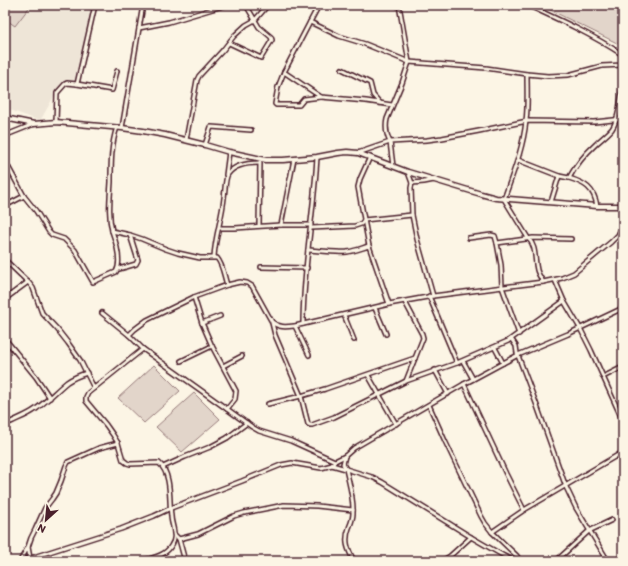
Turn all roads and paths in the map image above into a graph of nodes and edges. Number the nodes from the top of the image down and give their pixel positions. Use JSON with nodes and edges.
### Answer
{"nodes":[{"id":1,"x":95,"y":5,"type":"edge"},
{"id":2,"x":143,"y":5,"type":"edge"},
{"id":3,"x":226,"y":5,"type":"edge"},
{"id":4,"x":246,"y":5,"type":"edge"},
{"id":5,"x":268,"y":5,"type":"edge"},
{"id":6,"x":319,"y":5,"type":"edge"},
{"id":7,"x":399,"y":5,"type":"edge"},
{"id":8,"x":527,"y":5,"type":"edge"},
{"id":9,"x":255,"y":20,"type":"junction"},
{"id":10,"x":310,"y":22,"type":"junction"},
{"id":11,"x":139,"y":28,"type":"junction"},
{"id":12,"x":229,"y":43,"type":"junction"},
{"id":13,"x":623,"y":50,"type":"edge"},
{"id":14,"x":623,"y":55,"type":"edge"},
{"id":15,"x":409,"y":62,"type":"junction"},
{"id":16,"x":342,"y":70,"type":"dead end"},
{"id":17,"x":117,"y":71,"type":"dead end"},
{"id":18,"x":284,"y":72,"type":"junction"},
{"id":19,"x":527,"y":74,"type":"junction"},
{"id":20,"x":623,"y":78,"type":"edge"},
{"id":21,"x":77,"y":84,"type":"junction"},
{"id":22,"x":321,"y":97,"type":"junction"},
{"id":23,"x":380,"y":103,"type":"junction"},
{"id":24,"x":392,"y":105,"type":"junction"},
{"id":25,"x":5,"y":118,"type":"edge"},
{"id":26,"x":623,"y":119,"type":"edge"},
{"id":27,"x":616,"y":120,"type":"junction"},
{"id":28,"x":527,"y":121,"type":"junction"},
{"id":29,"x":56,"y":122,"type":"junction"},
{"id":30,"x":34,"y":124,"type":"junction"},
{"id":31,"x":120,"y":127,"type":"junction"},
{"id":32,"x":251,"y":130,"type":"dead end"},
{"id":33,"x":5,"y":137,"type":"edge"},
{"id":34,"x":186,"y":140,"type":"junction"},
{"id":35,"x":390,"y":142,"type":"junction"},
{"id":36,"x":205,"y":145,"type":"junction"},
{"id":37,"x":229,"y":152,"type":"junction"},
{"id":38,"x":358,"y":153,"type":"junction"},
{"id":39,"x":316,"y":157,"type":"junction"},
{"id":40,"x":370,"y":157,"type":"junction"},
{"id":41,"x":294,"y":159,"type":"junction"},
{"id":42,"x":518,"y":160,"type":"junction"},
{"id":43,"x":5,"y":161,"type":"edge"},
{"id":44,"x":260,"y":161,"type":"junction"},
{"id":45,"x":393,"y":166,"type":"junction"},
{"id":46,"x":408,"y":172,"type":"junction"},
{"id":47,"x":226,"y":175,"type":"junction"},
{"id":48,"x":560,"y":176,"type":"junction"},
{"id":49,"x":569,"y":178,"type":"junction"},
{"id":50,"x":434,"y":180,"type":"junction"},
{"id":51,"x":412,"y":183,"type":"junction"},
{"id":52,"x":24,"y":196,"type":"junction"},
{"id":53,"x":504,"y":199,"type":"junction"},
{"id":54,"x":551,"y":202,"type":"junction"},
{"id":55,"x":5,"y":206,"type":"edge"},
{"id":56,"x":596,"y":206,"type":"junction"},
{"id":57,"x":623,"y":206,"type":"edge"},
{"id":58,"x":412,"y":215,"type":"junction"},
{"id":59,"x":364,"y":220,"type":"junction"},
{"id":60,"x":281,"y":225,"type":"junction"},
{"id":61,"x":623,"y":225,"type":"edge"},
{"id":62,"x":258,"y":226,"type":"junction"},
{"id":63,"x":311,"y":227,"type":"junction"},
{"id":64,"x":219,"y":228,"type":"junction"},
{"id":65,"x":112,"y":232,"type":"junction"},
{"id":66,"x":130,"y":235,"type":"junction"},
{"id":67,"x":469,"y":238,"type":"dead end"},
{"id":68,"x":528,"y":238,"type":"junction"},
{"id":69,"x":571,"y":239,"type":"dead end"},
{"id":70,"x":497,"y":243,"type":"junction"},
{"id":71,"x":369,"y":246,"type":"junction"},
{"id":72,"x":308,"y":250,"type":"junction"},
{"id":73,"x":214,"y":257,"type":"junction"},
{"id":74,"x":5,"y":260,"type":"edge"},
{"id":75,"x":261,"y":267,"type":"dead end"},
{"id":76,"x":307,"y":268,"type":"junction"},
{"id":77,"x":118,"y":269,"type":"junction"},
{"id":78,"x":555,"y":280,"type":"junction"},
{"id":79,"x":28,"y":282,"type":"junction"},
{"id":80,"x":544,"y":282,"type":"junction"},
{"id":81,"x":227,"y":285,"type":"junction"},
{"id":82,"x":502,"y":287,"type":"junction"},
{"id":83,"x":431,"y":296,"type":"junction"},
{"id":84,"x":194,"y":297,"type":"junction"},
{"id":85,"x":5,"y":298,"type":"edge"},
{"id":86,"x":564,"y":301,"type":"junction"},
{"id":87,"x":405,"y":302,"type":"junction"},
{"id":88,"x":389,"y":304,"type":"junction"},
{"id":89,"x":375,"y":308,"type":"junction"},
{"id":90,"x":623,"y":308,"type":"edge"},
{"id":91,"x":102,"y":313,"type":"dead end"},
{"id":92,"x":344,"y":315,"type":"junction"},
{"id":93,"x":220,"y":316,"type":"dead end"},
{"id":94,"x":272,"y":322,"type":"junction"},
{"id":95,"x":202,"y":323,"type":"junction"},
{"id":96,"x":303,"y":324,"type":"junction"},
{"id":97,"x":295,"y":326,"type":"junction"},
{"id":98,"x":580,"y":328,"type":"junction"},
{"id":99,"x":386,"y":334,"type":"dead end"},
{"id":100,"x":519,"y":334,"type":"junction"},
{"id":101,"x":129,"y":335,"type":"junction"},
{"id":102,"x":5,"y":339,"type":"edge"},
{"id":103,"x":354,"y":340,"type":"dead end"},
{"id":104,"x":512,"y":340,"type":"junction"},
{"id":105,"x":212,"y":346,"type":"junction"},
{"id":106,"x":516,"y":346,"type":"junction"},
{"id":107,"x":494,"y":348,"type":"junction"},
{"id":108,"x":143,"y":349,"type":"junction"},
{"id":109,"x":525,"y":351,"type":"junction"},
{"id":110,"x":309,"y":355,"type":"dead end"},
{"id":111,"x":518,"y":355,"type":"junction"},
{"id":112,"x":242,"y":356,"type":"dead end"},
{"id":113,"x":415,"y":358,"type":"junction"},
{"id":114,"x":181,"y":361,"type":"dead end"},
{"id":115,"x":463,"y":361,"type":"junction"},
{"id":116,"x":458,"y":363,"type":"junction"},
{"id":117,"x":502,"y":364,"type":"junction"},
{"id":118,"x":223,"y":366,"type":"junction"},
{"id":119,"x":623,"y":367,"type":"edge"},
{"id":120,"x":435,"y":370,"type":"junction"},
{"id":121,"x":87,"y":373,"type":"junction"},
{"id":122,"x":368,"y":375,"type":"junction"},
{"id":123,"x":603,"y":377,"type":"junction"},
{"id":124,"x":473,"y":379,"type":"junction"},
{"id":125,"x":406,"y":381,"type":"junction"},
{"id":126,"x":464,"y":384,"type":"junction"},
{"id":127,"x":94,"y":388,"type":"junction"},
{"id":128,"x":378,"y":394,"type":"junction"},
{"id":129,"x":448,"y":394,"type":"junction"},
{"id":130,"x":301,"y":396,"type":"junction"},
{"id":131,"x":50,"y":398,"type":"junction"},
{"id":132,"x":268,"y":404,"type":"dead end"},
{"id":133,"x":429,"y":405,"type":"junction"},
{"id":134,"x":227,"y":409,"type":"junction"},
{"id":135,"x":623,"y":421,"type":"edge"},
{"id":136,"x":11,"y":422,"type":"dead end"},
{"id":137,"x":247,"y":424,"type":"junction"},
{"id":138,"x":396,"y":424,"type":"junction"},
{"id":139,"x":118,"y":443,"type":"junction"},
{"id":140,"x":623,"y":452,"type":"edge"},
{"id":141,"x":345,"y":456,"type":"junction"},
{"id":142,"x":335,"y":461,"type":"junction"},
{"id":143,"x":332,"y":465,"type":"junction"},
{"id":144,"x":163,"y":467,"type":"junction"},
{"id":145,"x":346,"y":469,"type":"junction"},
{"id":146,"x":566,"y":486,"type":"junction"},
{"id":147,"x":171,"y":508,"type":"junction"},
{"id":148,"x":353,"y":510,"type":"junction"},
{"id":149,"x":524,"y":510,"type":"junction"},
{"id":150,"x":612,"y":520,"type":"dead end"},
{"id":151,"x":589,"y":531,"type":"junction"},
{"id":152,"x":492,"y":532,"type":"junction"},
{"id":153,"x":175,"y":535,"type":"junction"},
{"id":154,"x":471,"y":537,"type":"junction"},
{"id":155,"x":179,"y":539,"type":"junction"},
{"id":156,"x":28,"y":547,"type":"junction"},
{"id":157,"x":30,"y":558,"type":"junction"},
{"id":158,"x":152,"y":560,"type":"edge"},
{"id":159,"x":20,"y":561,"type":"edge"},
{"id":160,"x":142,"y":561,"type":"edge"},
{"id":161,"x":185,"y":561,"type":"edge"},
{"id":162,"x":354,"y":561,"type":"edge"},
{"id":163,"x":442,"y":561,"type":"edge"},
{"id":164,"x":514,"y":561,"type":"edge"},
{"id":165,"x":520,"y":561,"type":"edge"},
{"id":166,"x":556,"y":561,"type":"edge"},
{"id":167,"x":608,"y":561,"type":"edge"}],
"edges":[{"from":1,"to":21,"type":"street"},
{"from":2,"to":11,"type":"street"},
{"from":3,"to":11,"type":"street"},
{"from":4,"to":9,"type":"street"},
{"from":5,"to":9,"type":"street"},
{"from":6,"to":10,"type":"street"},
{"from":7,"to":15,"type":"street"},
{"from":8,"to":14,"type":"street"},
{"from":9,"to":12,"type":"street"},
{"from":9,"to":12,"type":"street"},
{"from":10,"to":15,"type":"street"},
{"from":10,"to":18,"type":"street"},
{"from":11,"to":31,"type":"street"},
{"from":12,"to":34,"type":"street"},
{"from":13,"to":14,"type":"street"},
{"from":14,"to":19,"type":"street"},
{"from":15,"to":19,"type":"street"},
{"from":15,"to":24,"type":"street"},
{"from":16,"to":23,"type":"street"},
{"from":17,"to":21,"type":"street"},
{"from":18,"to":22,"type":"street"},
{"from":18,"to":22,"type":"street"},
{"from":19,"to":28,"type":"street"},
{"from":20,"to":27,"type":"street"},
{"from":21,"to":29,"type":"street"},
{"from":22,"to":23,"type":"street"},
{"from":23,"to":24,"type":"street"},
{"from":24,"to":35,"type":"street"},
{"from":25,"to":30,"type":"street"},
{"from":26,"to":27,"type":"street"},
{"from":27,"to":28,"type":"street"},
{"from":27,"to":49,"type":"street"},
{"from":28,"to":35,"type":"street"},
{"from":28,"to":42,"type":"street"},
{"from":29,"to":30,"type":"street"},
{"from":29,"to":31,"type":"street"},
{"from":30,"to":33,"type":"street"},
{"from":31,"to":34,"type":"street"},
{"from":31,"to":65,"type":"street"},
{"from":32,"to":36,"type":"street"},
{"from":34,"to":36,"type":"street"},
{"from":35,"to":38,"type":"street"},
{"from":35,"to":45,"type":"street"},
{"from":36,"to":37,"type":"street"},
{"from":37,"to":44,"type":"street"},
{"from":37,"to":47,"type":"street"},
{"from":38,"to":39,"type":"street"},
{"from":38,"to":40,"type":"street"},
{"from":39,"to":41,"type":"street"},
{"from":39,"to":63,"type":"street"},
{"from":40,"to":45,"type":"street"},
{"from":40,"to":59,"type":"street"},
{"from":41,"to":44,"type":"street"},
{"from":41,"to":60,"type":"street"},
{"from":42,"to":48,"type":"street"},
{"from":42,"to":53,"type":"street"},
{"from":43,"to":52,"type":"street"},
{"from":44,"to":47,"type":"street"},
{"from":44,"to":62,"type":"street"},
{"from":45,"to":46,"type":"street"},
{"from":46,"to":50,"type":"street"},
{"from":46,"to":51,"type":"street"},
{"from":47,"to":64,"type":"street"},
{"from":48,"to":49,"type":"street"},
{"from":48,"to":54,"type":"street"},
{"from":49,"to":56,"type":"street"},
{"from":50,"to":51,"type":"street"},
{"from":50,"to":53,"type":"street"},
{"from":51,"to":58,"type":"street"},
{"from":52,"to":55,"type":"street"},
{"from":52,"to":77,"type":"street"},
{"from":53,"to":54,"type":"street"},
{"from":53,"to":68,"type":"street"},
{"from":54,"to":56,"type":"street"},
{"from":56,"to":57,"type":"street"},
{"from":58,"to":59,"type":"street"},
{"from":58,"to":83,"type":"street"},
{"from":59,"to":63,"type":"street"},
{"from":59,"to":71,"type":"street"},
{"from":60,"to":62,"type":"street"},
{"from":60,"to":63,"type":"street"},
{"from":61,"to":78,"type":"street"},
{"from":62,"to":64,"type":"street"},
{"from":63,"to":72,"type":"street"},
{"from":64,"to":73,"type":"street"},
{"from":65,"to":66,"type":"street"},
{"from":65,"to":77,"type":"street"},
{"from":66,"to":73,"type":"street"},
{"from":66,"to":77,"type":"street"},
{"from":67,"to":70,"type":"street"},
{"from":68,"to":69,"type":"street"},
{"from":68,"to":70,"type":"street"},
{"from":68,"to":80,"type":"street"},
{"from":70,"to":82,"type":"street"},
{"from":71,"to":72,"type":"street"},
{"from":71,"to":88,"type":"street"},
{"from":72,"to":76,"type":"street"},
{"from":73,"to":81,"type":"street"},
{"from":74,"to":79,"type":"street"},
{"from":75,"to":76,"type":"street"},
{"from":76,"to":96,"type":"street"},
{"from":78,"to":80,"type":"street"},
{"from":78,"to":86,"type":"street"},
{"from":79,"to":85,"type":"street"},
{"from":79,"to":121,"type":"street"},
{"from":80,"to":82,"type":"street"},
{"from":81,"to":84,"type":"street"},
{"from":81,"to":94,"type":"street"},
{"from":82,"to":83,"type":"street"},
{"from":82,"to":100,"type":"street"},
{"from":83,"to":87,"type":"street"},
{"from":83,"to":116,"type":"street"},
{"from":84,"to":95,"type":"street"},
{"from":84,"to":101,"type":"street"},
{"from":86,"to":98,"type":"street"},
{"from":86,"to":100,"type":"street"},
{"from":87,"to":88,"type":"street"},
{"from":87,"to":113,"type":"street"},
{"from":88,"to":89,"type":"street"},
{"from":89,"to":92,"type":"street"},
{"from":89,"to":99,"type":"street"},
{"from":90,"to":98,"type":"street"},
{"from":91,"to":101,"type":"street"},
{"from":92,"to":96,"type":"street"},
{"from":92,"to":103,"type":"street"},
{"from":93,"to":95,"type":"street"},
{"from":94,"to":97,"type":"street"},
{"from":94,"to":130,"type":"street"},
{"from":95,"to":105,"type":"street"},
{"from":96,"to":97,"type":"street"},
{"from":97,"to":110,"type":"street"},
{"from":98,"to":109,"type":"street"},
{"from":98,"to":123,"type":"street"},
{"from":100,"to":104,"type":"street"},
{"from":101,"to":108,"type":"street"},
{"from":102,"to":131,"type":"street"},
{"from":104,"to":106,"type":"street"},
{"from":104,"to":107,"type":"street"},
{"from":105,"to":114,"type":"street"},
{"from":105,"to":118,"type":"street"},
{"from":106,"to":109,"type":"street"},
{"from":106,"to":111,"type":"street"},
{"from":107,"to":115,"type":"street"},
{"from":107,"to":117,"type":"street"},
{"from":108,"to":127,"type":"street"},
{"from":108,"to":134,"type":"street"},
{"from":109,"to":111,"type":"street"},
{"from":111,"to":117,"type":"street"},
{"from":111,"to":146,"type":"street"},
{"from":112,"to":118,"type":"street"},
{"from":113,"to":122,"type":"street"},
{"from":113,"to":125,"type":"street"},
{"from":115,"to":116,"type":"street"},
{"from":115,"to":124,"type":"street"},
{"from":116,"to":120,"type":"street"},
{"from":117,"to":124,"type":"street"},
{"from":118,"to":134,"type":"street"},
{"from":119,"to":123,"type":"street"},
{"from":120,"to":125,"type":"street"},
{"from":120,"to":129,"type":"street"},
{"from":121,"to":127,"type":"street"},
{"from":121,"to":131,"type":"street"},
{"from":122,"to":128,"type":"street"},
{"from":122,"to":130,"type":"street"},
{"from":123,"to":135,"type":"street"},
{"from":124,"to":126,"type":"street"},
{"from":125,"to":128,"type":"street"},
{"from":126,"to":129,"type":"street"},
{"from":126,"to":149,"type":"street"},
{"from":127,"to":139,"type":"street"},
{"from":128,"to":130,"type":"street"},
{"from":128,"to":138,"type":"street"},
{"from":129,"to":133,"type":"street"},
{"from":130,"to":132,"type":"street"},
{"from":131,"to":136,"type":"street"},
{"from":133,"to":138,"type":"street"},
{"from":133,"to":152,"type":"street"},
{"from":134,"to":137,"type":"street"},
{"from":137,"to":142,"type":"street"},
{"from":137,"to":144,"type":"street"},
{"from":138,"to":141,"type":"street"},
{"from":139,"to":144,"type":"street"},
{"from":139,"to":156,"type":"street"},
{"from":140,"to":146,"type":"street"},
{"from":141,"to":142,"type":"street"},
{"from":141,"to":145,"type":"street"},
{"from":142,"to":143,"type":"street"},
{"from":143,"to":145,"type":"street"},
{"from":143,"to":147,"type":"street"},
{"from":144,"to":147,"type":"street"},
{"from":145,"to":148,"type":"street"},
{"from":145,"to":154,"type":"street"},
{"from":146,"to":149,"type":"street"},
{"from":146,"to":151,"type":"street"},
{"from":147,"to":153,"type":"street"},
{"from":147,"to":157,"type":"street"},
{"from":148,"to":155,"type":"street"},
{"from":148,"to":162,"type":"street"},
{"from":149,"to":152,"type":"street"},
{"from":150,"to":151,"type":"street"},
{"from":151,"to":166,"type":"street"},
{"from":151,"to":167,"type":"street"},
{"from":152,"to":165,"type":"street"},
{"from":153,"to":155,"type":"street"},
{"from":153,"to":158,"type":"street"},
{"from":154,"to":163,"type":"street"},
{"from":154,"to":164,"type":"street"},
{"from":155,"to":161,"type":"street"},
{"from":156,"to":157,"type":"street"},
{"from":156,"to":159,"type":"street"},
{"from":157,"to":159,"type":"street"},
{"from":158,"to":160,"type":"street"}]}
